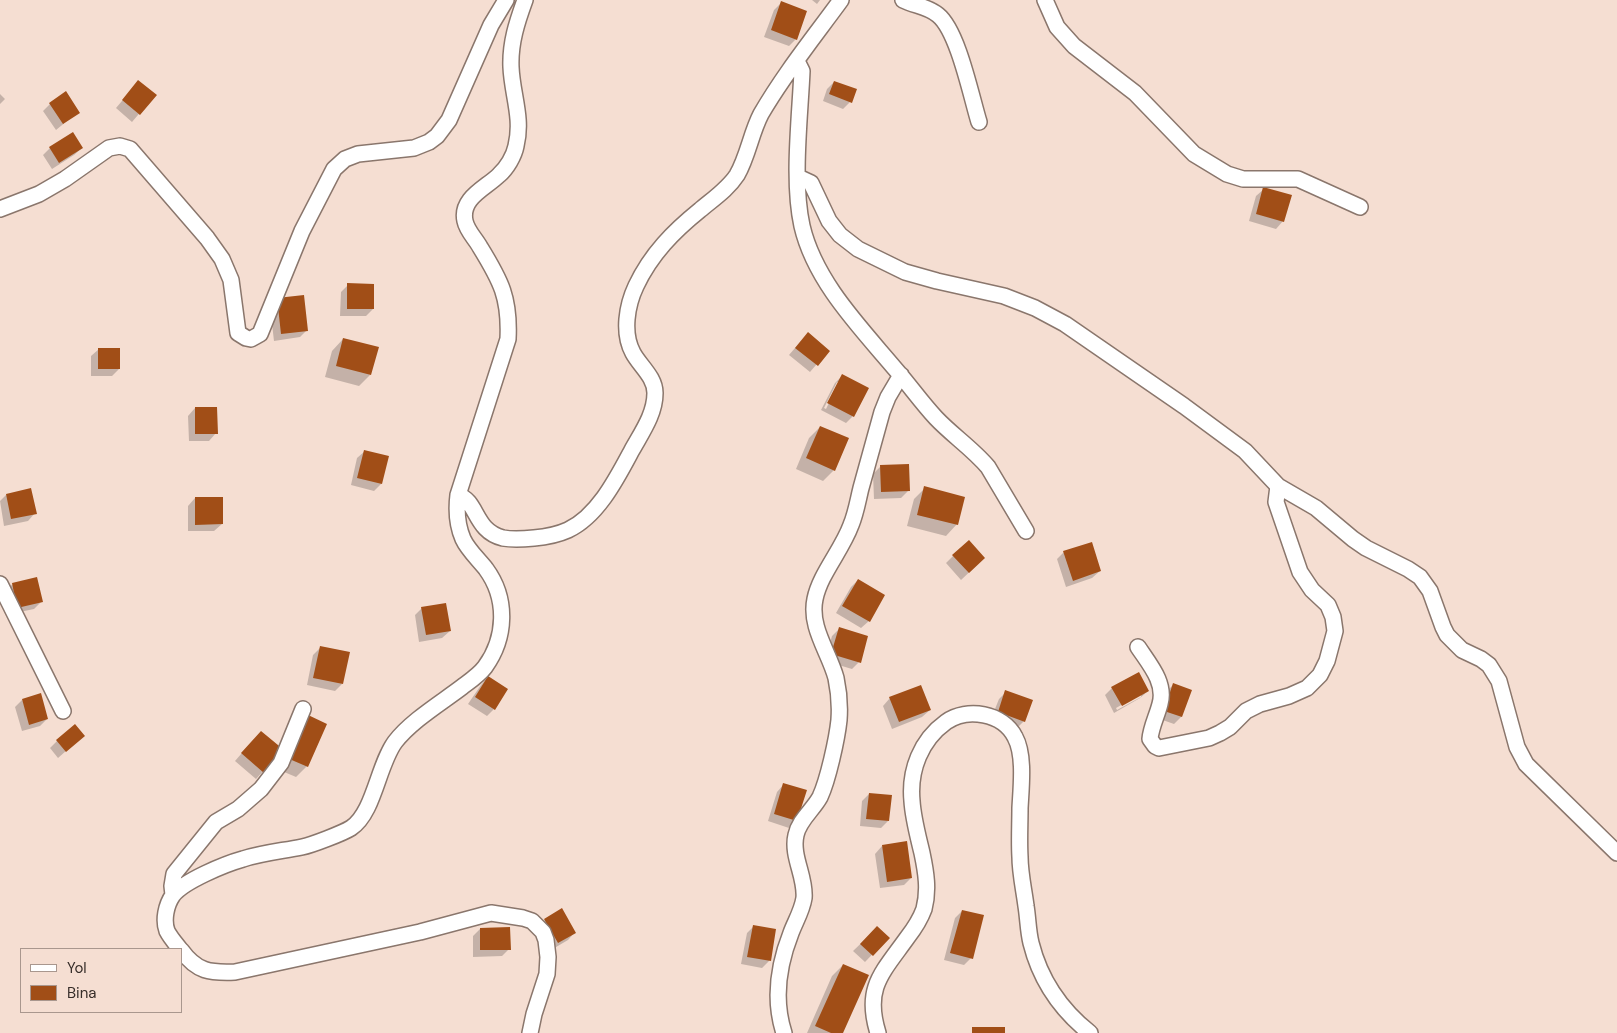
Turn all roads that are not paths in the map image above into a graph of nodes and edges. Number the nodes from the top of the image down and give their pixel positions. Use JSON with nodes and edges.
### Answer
{"nodes":[{"id":1,"x":506,"y":0,"type":"edge"},
{"id":2,"x":525,"y":0,"type":"edge"},
{"id":3,"x":841,"y":0,"type":"edge"},
{"id":4,"x":903,"y":0,"type":"edge"},
{"id":5,"x":1045,"y":0,"type":"edge"},
{"id":6,"x":796,"y":61,"type":"junction"},
{"id":7,"x":979,"y":122,"type":"dead end"},
{"id":8,"x":798,"y":177,"type":"junction"},
{"id":9,"x":1360,"y":207,"type":"dead end"},
{"id":10,"x":0,"y":209,"type":"edge"},
{"id":11,"x":901,"y":375,"type":"junction"},
{"id":12,"x":1278,"y":486,"type":"junction"},
{"id":13,"x":458,"y":495,"type":"junction"},
{"id":14,"x":1026,"y":531,"type":"dead end"},
{"id":15,"x":0,"y":584,"type":"edge"},
{"id":16,"x":1138,"y":647,"type":"dead end"},
{"id":17,"x":303,"y":709,"type":"dead end"},
{"id":18,"x":63,"y":710,"type":"dead end"},
{"id":19,"x":1617,"y":853,"type":"edge"},
{"id":20,"x":173,"y":895,"type":"junction"},
{"id":21,"x":180,"y":948,"type":"edge"},
{"id":22,"x":182,"y":951,"type":"edge"},
{"id":23,"x":530,"y":1033,"type":"edge"},
{"id":24,"x":784,"y":1033,"type":"edge"},
{"id":25,"x":878,"y":1033,"type":"edge"},
{"id":26,"x":1090,"y":1033,"type":"edge"}],
"edges":[{"from":1,"to":10,"type":"street"},
{"from":2,"to":13,"type":"street"},
{"from":3,"to":6,"type":"street"},
{"from":4,"to":7,"type":"street"},
{"from":5,"to":9,"type":"street"},
{"from":6,"to":8,"type":"street"},
{"from":6,"to":13,"type":"street"},
{"from":8,"to":11,"type":"street"},
{"from":8,"to":12,"type":"street"},
{"from":11,"to":14,"type":"street"},
{"from":11,"to":24,"type":"street"},
{"from":12,"to":16,"type":"street"},
{"from":12,"to":19,"type":"street"},
{"from":13,"to":20,"type":"street"},
{"from":15,"to":18,"type":"street"},
{"from":17,"to":20,"type":"street"},
{"from":20,"to":21,"type":"street"},
{"from":22,"to":23,"type":"street"},
{"from":25,"to":26,"type":"street"}]}
